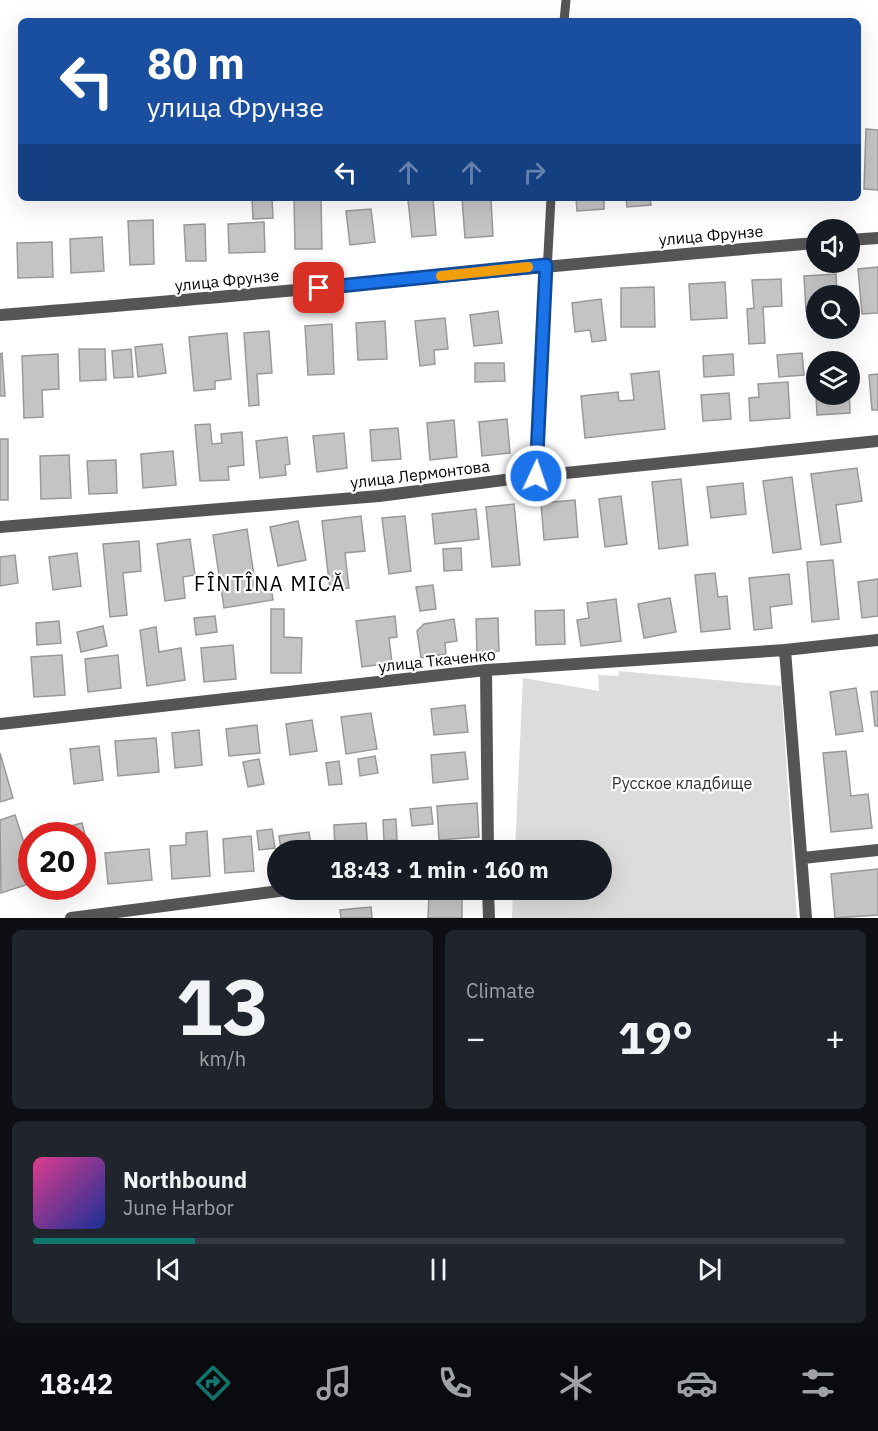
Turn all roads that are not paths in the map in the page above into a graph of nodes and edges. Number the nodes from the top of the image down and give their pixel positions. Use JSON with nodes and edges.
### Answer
{"nodes":[{"id":1,"x":566,"y":0,"type":"edge"},
{"id":2,"x":564,"y":18,"type":"edge"},
{"id":3,"x":551,"y":201,"type":"edge"},
{"id":4,"x":878,"y":237,"type":"edge"},
{"id":5,"x":860,"y":239,"type":"edge"},
{"id":6,"x":806,"y":244,"type":"edge"},
{"id":7,"x":546,"y":265,"type":"junction"},
{"id":8,"x":0,"y":315,"type":"edge"},
{"id":9,"x":878,"y":441,"type":"edge"},
{"id":10,"x":536,"y":476,"type":"junction"},
{"id":11,"x":0,"y":527,"type":"edge"},
{"id":12,"x":878,"y":640,"type":"edge"},
{"id":13,"x":785,"y":650,"type":"junction"},
{"id":14,"x":486,"y":670,"type":"junction"},
{"id":15,"x":0,"y":724,"type":"edge"},
{"id":16,"x":488,"y":840,"type":"edge"},
{"id":17,"x":878,"y":850,"type":"edge"},
{"id":18,"x":803,"y":858,"type":"junction"},
{"id":19,"x":267,"y":893,"type":"edge"},
{"id":20,"x":488,"y":900,"type":"edge"},
{"id":21,"x":70,"y":918,"type":"edge"},
{"id":22,"x":489,"y":918,"type":"edge"},
{"id":23,"x":806,"y":918,"type":"edge"}],
"edges":[{"from":1,"to":2,"type":"lane"},
{"from":3,"to":7,"type":"lane"},
{"from":4,"to":5,"type":"street"},
{"from":6,"to":7,"type":"street","name":"улица Фрунзе"},
{"from":7,"to":8,"type":"street","name":"улица Фрунзе"},
{"from":7,"to":10,"type":"lane"},
{"from":9,"to":10,"type":"street","name":"улица Лермонтова"},
{"from":10,"to":11,"type":"street","name":"улица Лермонтова"},
{"from":12,"to":13,"type":"street","name":"улица Ткаченко"},
{"from":13,"to":14,"type":"street","name":"улица Ткаченко"},
{"from":13,"to":18,"type":"street"},
{"from":14,"to":15,"type":"street","name":"улица Ткаченко"},
{"from":14,"to":16,"type":"street"},
{"from":17,"to":18,"type":"street"},
{"from":18,"to":23,"type":"street"},
{"from":19,"to":21,"type":"street"},
{"from":20,"to":22,"type":"street"}]}
